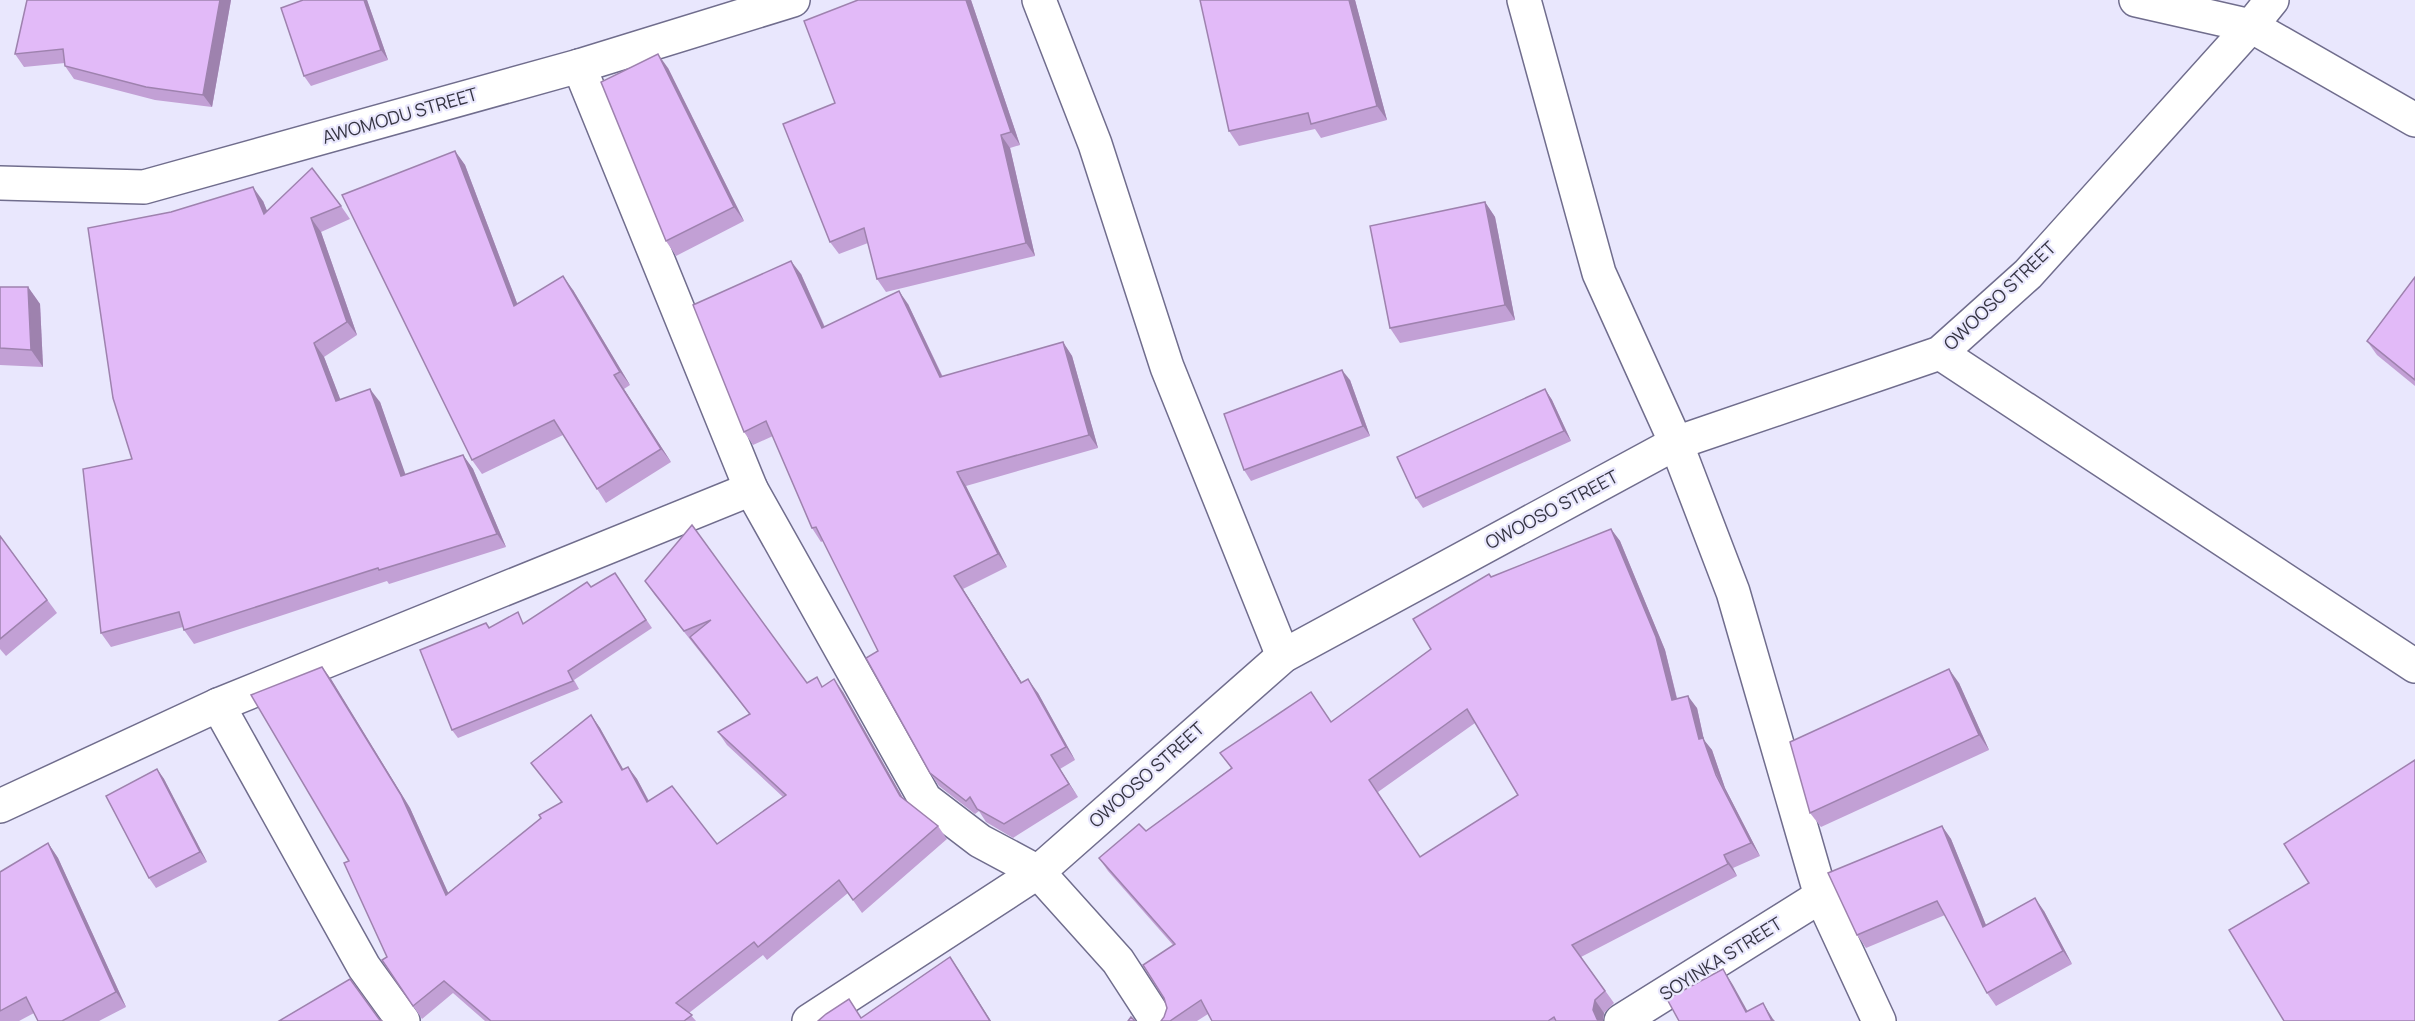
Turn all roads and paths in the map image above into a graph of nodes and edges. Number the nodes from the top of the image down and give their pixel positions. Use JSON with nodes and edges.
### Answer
{"nodes":[{"id":1,"x":793,"y":0,"type":"edge"},
{"id":2,"x":1039,"y":0,"type":"edge"},
{"id":3,"x":1524,"y":0,"type":"edge"},
{"id":4,"x":2136,"y":0,"type":"edge"},
{"id":5,"x":2272,"y":0,"type":"edge"},
{"id":6,"x":2252,"y":27,"type":"junction"},
{"id":7,"x":579,"y":66,"type":"junction"},
{"id":8,"x":2415,"y":120,"type":"edge"},
{"id":9,"x":0,"y":183,"type":"edge"},
{"id":10,"x":1940,"y":353,"type":"junction"},
{"id":11,"x":1676,"y":443,"type":"junction"},
{"id":12,"x":751,"y":489,"type":"junction"},
{"id":13,"x":1282,"y":656,"type":"junction"},
{"id":14,"x":2415,"y":666,"type":"edge"},
{"id":15,"x":218,"y":705,"type":"junction"},
{"id":16,"x":0,"y":806,"type":"edge"},
{"id":17,"x":1038,"y":872,"type":"junction"},
{"id":18,"x":1821,"y":896,"type":"junction"},
{"id":19,"x":403,"y":1021,"type":"edge"},
{"id":20,"x":809,"y":1021,"type":"edge"},
{"id":21,"x":1157,"y":1021,"type":"edge"},
{"id":22,"x":1621,"y":1021,"type":"edge"},
{"id":23,"x":1879,"y":1021,"type":"edge"}],
"edges":[{"from":1,"to":7,"type":"street","name":"AWOMODU STREET"},
{"from":2,"to":13,"type":"street"},
{"from":3,"to":11,"type":"street"},
{"from":4,"to":6,"type":"street"},
{"from":5,"to":6,"type":"street","name":"OWOOSO STREET"},
{"from":6,"to":8,"type":"street"},
{"from":6,"to":10,"type":"street","name":"OWOOSO STREET"},
{"from":7,"to":9,"type":"street","name":"AWOMODU STREET"},
{"from":7,"to":12,"type":"street"},
{"from":10,"to":11,"type":"street","name":"OWOOSO STREET"},
{"from":10,"to":14,"type":"street"},
{"from":11,"to":13,"type":"street","name":"OWOOSO STREET"},
{"from":11,"to":18,"type":"street"},
{"from":12,"to":15,"type":"street"},
{"from":12,"to":17,"type":"street"},
{"from":13,"to":17,"type":"street","name":"OWOOSO STREET"},
{"from":15,"to":16,"type":"street"},
{"from":15,"to":19,"type":"street"},
{"from":17,"to":20,"type":"street","name":"OWOOSO STREET"},
{"from":17,"to":21,"type":"street"},
{"from":18,"to":22,"type":"street","name":"SOYINKA STREET"},
{"from":18,"to":23,"type":"street"}]}
